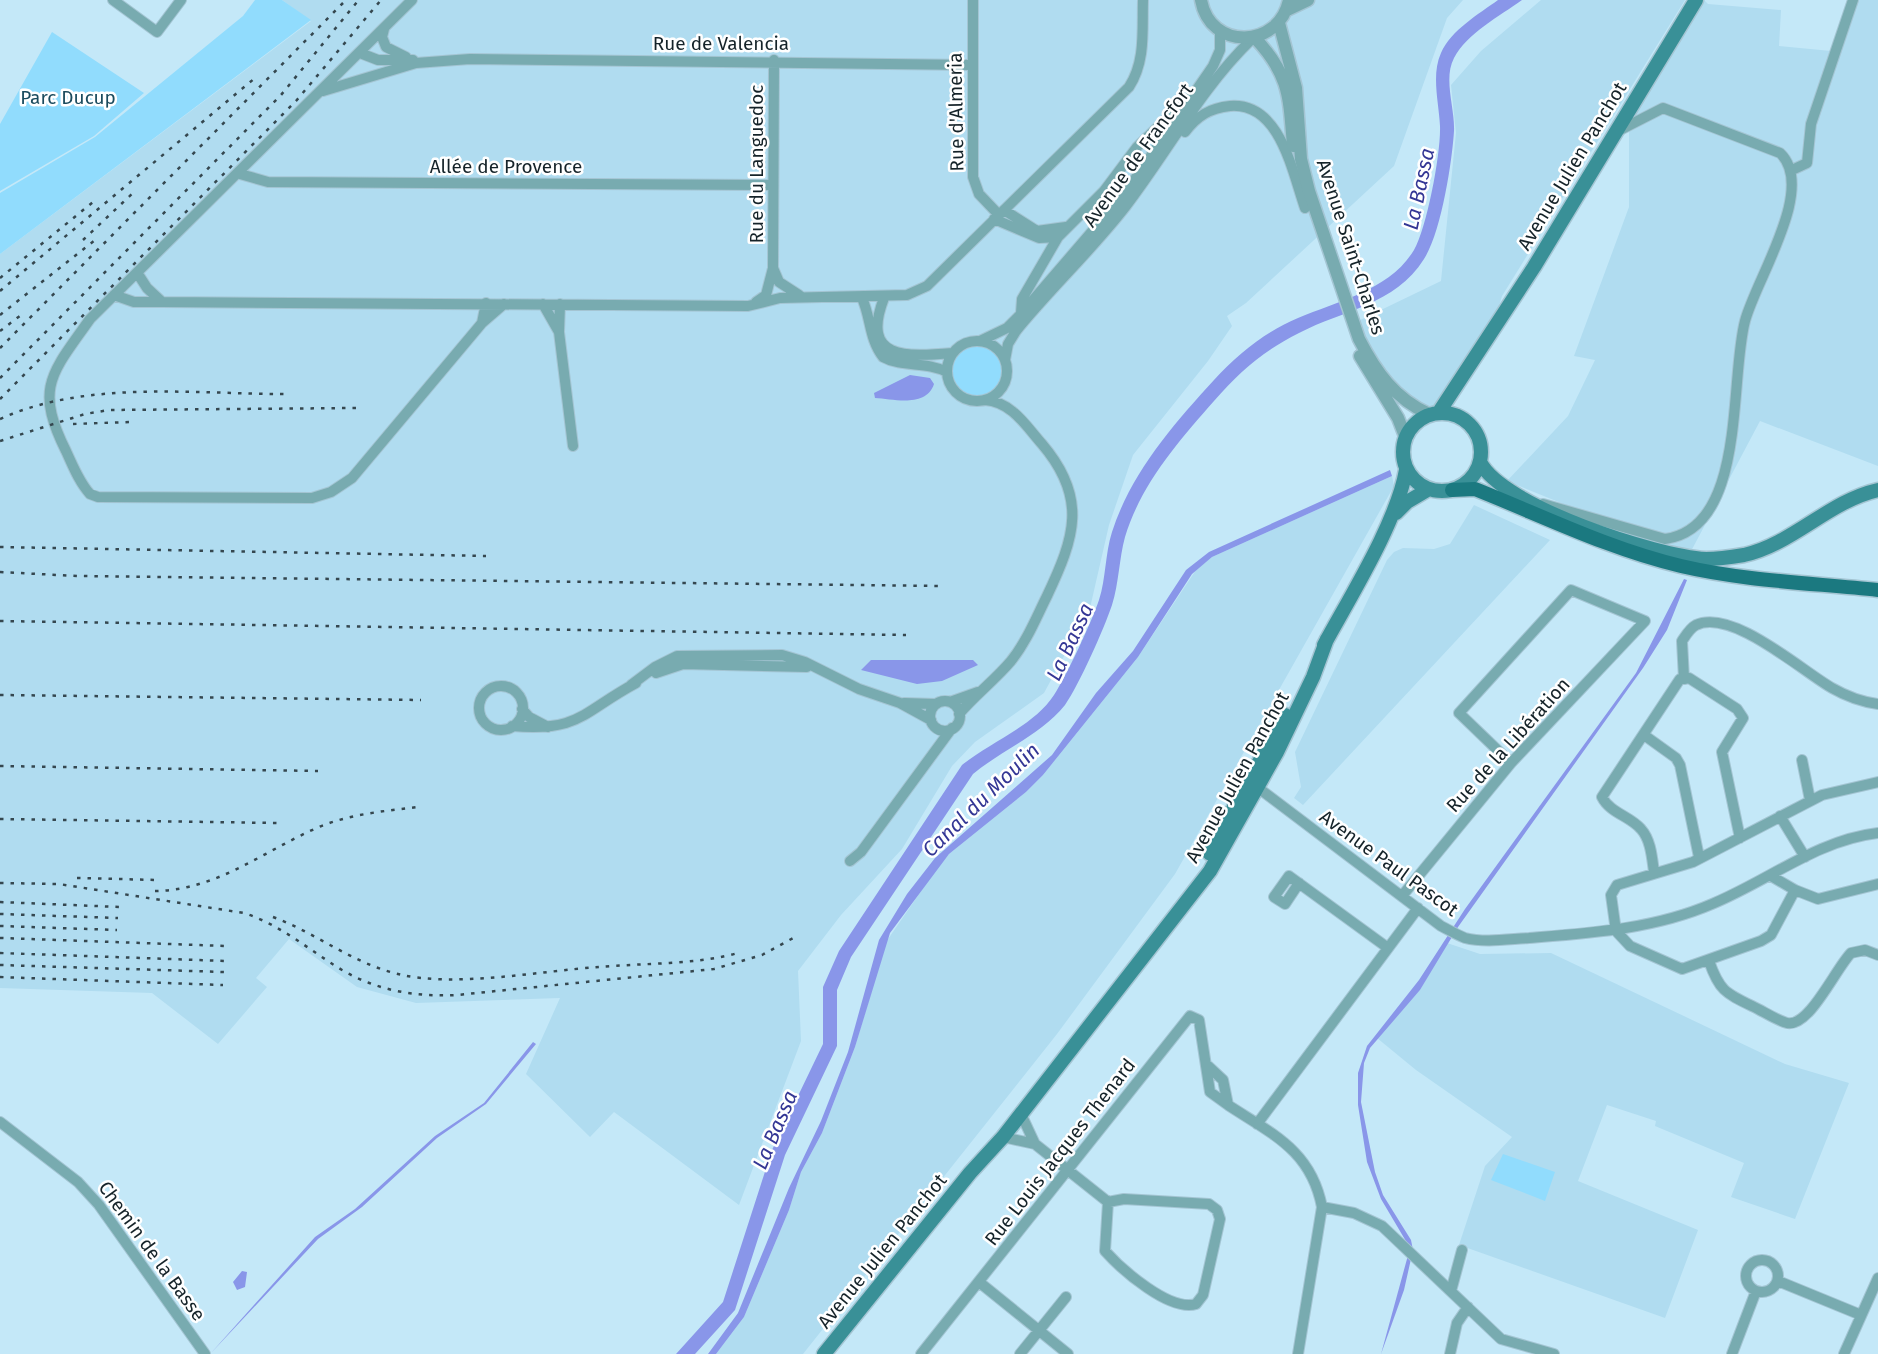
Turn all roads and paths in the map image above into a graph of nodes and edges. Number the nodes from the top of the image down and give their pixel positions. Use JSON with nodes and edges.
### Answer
{"nodes":[{"id":1,"x":113,"y":0,"type":"edge"},
{"id":2,"x":181,"y":0,"type":"edge"},
{"id":3,"x":412,"y":0,"type":"edge"},
{"id":4,"x":973,"y":0,"type":"edge"},
{"id":5,"x":1143,"y":0,"type":"edge"},
{"id":6,"x":1201,"y":0,"type":"edge"},
{"id":7,"x":1308,"y":0,"type":"edge"},
{"id":8,"x":1696,"y":0,"type":"edge"},
{"id":9,"x":1853,"y":0,"type":"edge"},
{"id":10,"x":1288,"y":5,"type":"edge"},
{"id":11,"x":1279,"y":23,"type":"junction"},
{"id":12,"x":384,"y":29,"type":"junction"},
{"id":13,"x":1220,"y":31,"type":"junction"},
{"id":14,"x":1253,"y":38,"type":"junction"},
{"id":15,"x":357,"y":56,"type":"junction"},
{"id":16,"x":972,"y":59,"type":"junction"},
{"id":17,"x":413,"y":60,"type":"junction"},
{"id":18,"x":774,"y":61,"type":"junction"},
{"id":19,"x":361,"y":77,"type":"junction"},
{"id":20,"x":319,"y":93,"type":"junction"},
{"id":21,"x":1195,"y":93,"type":"junction"},
{"id":22,"x":1615,"y":134,"type":"junction"},
{"id":23,"x":1792,"y":170,"type":"junction"},
{"id":24,"x":240,"y":174,"type":"junction"},
{"id":25,"x":772,"y":185,"type":"junction"},
{"id":26,"x":1125,"y":206,"type":"junction"},
{"id":27,"x":1306,"y":208,"type":"junction"},
{"id":28,"x":999,"y":215,"type":"junction"},
{"id":29,"x":1066,"y":227,"type":"junction"},
{"id":30,"x":1058,"y":237,"type":"junction"},
{"id":31,"x":773,"y":268,"type":"junction"},
{"id":32,"x":138,"y":274,"type":"junction"},
{"id":33,"x":114,"y":295,"type":"junction"},
{"id":34,"x":1340,"y":295,"type":"junction"},
{"id":35,"x":803,"y":297,"type":"junction"},
{"id":36,"x":862,"y":298,"type":"junction"},
{"id":37,"x":884,"y":298,"type":"junction"},
{"id":38,"x":162,"y":302,"type":"junction"},
{"id":39,"x":486,"y":303,"type":"junction"},
{"id":40,"x":504,"y":303,"type":"junction"},
{"id":41,"x":542,"y":304,"type":"junction"},
{"id":42,"x":560,"y":304,"type":"junction"},
{"id":43,"x":748,"y":306,"type":"junction"},
{"id":44,"x":1021,"y":314,"type":"junction"},
{"id":45,"x":482,"y":323,"type":"junction"},
{"id":46,"x":1350,"y":323,"type":"junction"},
{"id":47,"x":559,"y":332,"type":"junction"},
{"id":48,"x":980,"y":341,"type":"junction"},
{"id":49,"x":1480,"y":352,"type":"junction"},
{"id":50,"x":953,"y":353,"type":"junction"},
{"id":51,"x":1005,"y":360,"type":"junction"},
{"id":52,"x":947,"y":372,"type":"junction"},
{"id":53,"x":1005,"y":383,"type":"junction"},
{"id":54,"x":985,"y":400,"type":"junction"},
{"id":55,"x":1012,"y":410,"type":"junction"},
{"id":56,"x":1434,"y":413,"type":"junction"},
{"id":57,"x":1463,"y":418,"type":"junction"},
{"id":58,"x":1405,"y":436,"type":"junction"},
{"id":59,"x":573,"y":446,"type":"dead end"},
{"id":60,"x":1480,"y":462,"type":"junction"},
{"id":61,"x":1406,"y":470,"type":"junction"},
{"id":62,"x":1429,"y":489,"type":"junction"},
{"id":63,"x":1452,"y":490,"type":"junction"},
{"id":64,"x":1878,"y":490,"type":"edge"},
{"id":65,"x":1525,"y":499,"type":"junction"},
{"id":66,"x":1391,"y":519,"type":"junction"},
{"id":67,"x":1878,"y":590,"type":"edge"},
{"id":68,"x":1684,"y":679,"type":"junction"},
{"id":69,"x":978,"y":692,"type":"junction"},
{"id":70,"x":950,"y":702,"type":"junction"},
{"id":71,"x":901,"y":703,"type":"junction"},
{"id":72,"x":936,"y":704,"type":"junction"},
{"id":73,"x":1878,"y":704,"type":"edge"},
{"id":74,"x":522,"y":709,"type":"junction"},
{"id":75,"x":959,"y":714,"type":"junction"},
{"id":76,"x":932,"y":723,"type":"junction"},
{"id":77,"x":512,"y":726,"type":"junction"},
{"id":78,"x":551,"y":728,"type":"junction"},
{"id":79,"x":952,"y":729,"type":"junction"},
{"id":80,"x":1644,"y":735,"type":"junction"},
{"id":81,"x":931,"y":758,"type":"junction"},
{"id":82,"x":1802,"y":760,"type":"dead end"},
{"id":83,"x":1511,"y":763,"type":"junction"},
{"id":84,"x":1878,"y":782,"type":"edge"},
{"id":85,"x":1253,"y":784,"type":"junction"},
{"id":86,"x":1810,"y":800,"type":"junction"},
{"id":87,"x":1780,"y":816,"type":"junction"},
{"id":88,"x":1878,"y":833,"type":"edge"},
{"id":89,"x":1740,"y":838,"type":"junction"},
{"id":90,"x":1699,"y":857,"type":"junction"},
{"id":91,"x":1805,"y":857,"type":"junction"},
{"id":92,"x":850,"y":861,"type":"dead end"},
{"id":93,"x":1654,"y":872,"type":"junction"},
{"id":94,"x":1771,"y":876,"type":"junction"},
{"id":95,"x":1299,"y":883,"type":"dead end"},
{"id":96,"x":1878,"y":884,"type":"edge"},
{"id":97,"x":1796,"y":890,"type":"junction"},
{"id":98,"x":1402,"y":896,"type":"junction"},
{"id":99,"x":1418,"y":908,"type":"junction"},
{"id":100,"x":1616,"y":931,"type":"junction"},
{"id":101,"x":1388,"y":948,"type":"junction"},
{"id":102,"x":1878,"y":955,"type":"edge"},
{"id":103,"x":1710,"y":961,"type":"junction"},
{"id":104,"x":1208,"y":1066,"type":"junction"},
{"id":105,"x":1055,"y":1069,"type":"junction"},
{"id":106,"x":1228,"y":1105,"type":"junction"},
{"id":107,"x":1021,"y":1114,"type":"junction"},
{"id":108,"x":0,"y":1122,"type":"edge"},
{"id":109,"x":1257,"y":1124,"type":"junction"},
{"id":110,"x":1003,"y":1137,"type":"junction"},
{"id":111,"x":1035,"y":1144,"type":"junction"},
{"id":112,"x":1068,"y":1170,"type":"junction"},
{"id":113,"x":970,"y":1173,"type":"junction"},
{"id":114,"x":1108,"y":1202,"type":"junction"},
{"id":115,"x":1322,"y":1207,"type":"junction"},
{"id":116,"x":1462,"y":1250,"type":"dead end"},
{"id":117,"x":1878,"y":1278,"type":"edge"},
{"id":118,"x":1778,"y":1281,"type":"junction"},
{"id":119,"x":979,"y":1282,"type":"junction"},
{"id":120,"x":1756,"y":1291,"type":"junction"},
{"id":121,"x":1451,"y":1292,"type":"junction"},
{"id":122,"x":1066,"y":1297,"type":"dead end"},
{"id":123,"x":1468,"y":1307,"type":"junction"},
{"id":124,"x":1861,"y":1315,"type":"junction"},
{"id":125,"x":1039,"y":1330,"type":"junction"},
{"id":126,"x":205,"y":1354,"type":"edge"},
{"id":127,"x":824,"y":1354,"type":"edge"},
{"id":128,"x":921,"y":1354,"type":"edge"},
{"id":129,"x":1020,"y":1354,"type":"edge"},
{"id":130,"x":1068,"y":1354,"type":"edge"},
{"id":131,"x":1298,"y":1354,"type":"edge"},
{"id":132,"x":1450,"y":1354,"type":"edge"},
{"id":133,"x":1554,"y":1354,"type":"edge"},
{"id":134,"x":1732,"y":1354,"type":"edge"},
{"id":135,"x":1844,"y":1354,"type":"edge"}],
"edges":[{"from":1,"to":2,"type":"street"},
{"from":3,"to":12,"type":"street"},
{"from":4,"to":16,"type":"street","name":"Rue d'Almeria"},
{"from":5,"to":28,"type":"street"},
{"from":6,"to":13,"type":"street"},
{"from":7,"to":10,"type":"street"},
{"from":8,"to":22,"type":"main road","name":"Avenue Julien Panchot"},
{"from":9,"to":23,"type":"street"},
{"from":10,"to":11,"type":"street"},
{"from":11,"to":14,"type":"street"},
{"from":11,"to":34,"type":"street","name":"Avenue Saint-Charles"},
{"from":12,"to":15,"type":"street"},
{"from":12,"to":17,"type":"street"},
{"from":13,"to":14,"type":"street"},
{"from":13,"to":21,"type":"street","name":"Avenue de Francfort"},
{"from":14,"to":26,"type":"street","name":"Avenue de Francfort"},
{"from":14,"to":27,"type":"street","name":"Avenue Saint-Charles"},
{"from":15,"to":17,"type":"street"},
{"from":15,"to":19,"type":"street"},
{"from":15,"to":20,"type":"street"},
{"from":16,"to":18,"type":"street","name":"Rue de Valencia"},
{"from":16,"to":28,"type":"street","name":"Rue d'Almeria"},
{"from":17,"to":18,"type":"street","name":"Rue de Valencia"},
{"from":17,"to":19,"type":"street"},
{"from":18,"to":25,"type":"street","name":"Rue du Languedoc"},
{"from":19,"to":20,"type":"street"},
{"from":20,"to":24,"type":"street"},
{"from":21,"to":29,"type":"street"},
{"from":21,"to":44,"type":"street","name":"Avenue de Francfort"},
{"from":22,"to":23,"type":"street"},
{"from":22,"to":49,"type":"main road","name":"Avenue Julien Panchot"},
{"from":23,"to":65,"type":"street"},
{"from":24,"to":25,"type":"street","name":"Allée de Provence"},
{"from":24,"to":32,"type":"street"},
{"from":25,"to":31,"type":"street","name":"Rue du Languedoc"},
{"from":26,"to":27,"type":"street"},
{"from":26,"to":51,"type":"street","name":"Avenue de Francfort"},
{"from":27,"to":34,"type":"street","name":"Avenue Saint-Charles"},
{"from":28,"to":29,"type":"street"},
{"from":28,"to":30,"type":"street"},
{"from":28,"to":37,"type":"street"},
{"from":29,"to":30,"type":"street"},
{"from":30,"to":44,"type":"street"},
{"from":31,"to":35,"type":"street","name":"Rue du Languedoc"},
{"from":31,"to":43,"type":"street","name":"Rue du Languedoc"},
{"from":32,"to":33,"type":"street"},
{"from":32,"to":38,"type":"street"},
{"from":33,"to":38,"type":"street"},
{"from":33,"to":45,"type":"street"},
{"from":34,"to":46,"type":"street","name":"Avenue Saint-Charles"},
{"from":35,"to":36,"type":"street"},
{"from":35,"to":43,"type":"street"},
{"from":36,"to":37,"type":"street"},
{"from":36,"to":52,"type":"street"},
{"from":37,"to":50,"type":"street"},
{"from":38,"to":39,"type":"street"},
{"from":39,"to":40,"type":"street"},
{"from":39,"to":45,"type":"street"},
{"from":40,"to":41,"type":"street"},
{"from":40,"to":45,"type":"street"},
{"from":41,"to":42,"type":"street"},
{"from":41,"to":47,"type":"street"},
{"from":42,"to":43,"type":"street"},
{"from":42,"to":47,"type":"street"},
{"from":44,"to":48,"type":"street","name":"Avenue de Francfort"},
{"from":46,"to":56,"type":"street","name":"Avenue Saint-Charles"},
{"from":46,"to":58,"type":"street","name":"Avenue Saint-Charles"},
{"from":47,"to":59,"type":"street"},
{"from":48,"to":50,"type":"street"},
{"from":48,"to":51,"type":"street"},
{"from":49,"to":56,"type":"main road","name":"Avenue Julien Panchot"},
{"from":49,"to":57,"type":"main road","name":"Avenue Julien Panchot"},
{"from":50,"to":52,"type":"street"},
{"from":51,"to":53,"type":"street"},
{"from":52,"to":54,"type":"street"},
{"from":53,"to":54,"type":"street"},
{"from":53,"to":55,"type":"street"},
{"from":54,"to":55,"type":"street"},
{"from":55,"to":69,"type":"street"},
{"from":56,"to":57,"type":"main road"},
{"from":56,"to":58,"type":"main road"},
{"from":57,"to":60,"type":"main road"},
{"from":58,"to":61,"type":"main road"},
{"from":60,"to":63,"type":"main road"},
{"from":60,"to":65,"type":"main road"},
{"from":61,"to":62,"type":"main road"},
{"from":61,"to":66,"type":"main road","name":"Avenue Julien Panchot"},
{"from":62,"to":63,"type":"main road"},
{"from":62,"to":66,"type":"main road","name":"Avenue Julien Panchot"},
{"from":63,"to":67,"type":"main road"},
{"from":64,"to":65,"type":"main road"},
{"from":66,"to":85,"type":"main road","name":"Avenue Julien Panchot"},
{"from":68,"to":73,"type":"street"},
{"from":68,"to":80,"type":"street"},
{"from":68,"to":89,"type":"street"},
{"from":69,"to":70,"type":"street"},
{"from":69,"to":75,"type":"street"},
{"from":70,"to":72,"type":"street"},
{"from":70,"to":75,"type":"street"},
{"from":71,"to":72,"type":"street"},
{"from":71,"to":76,"type":"street"},
{"from":71,"to":78,"type":"street"},
{"from":72,"to":76,"type":"street"},
{"from":74,"to":77,"type":"street"},
{"from":74,"to":77,"type":"street"},
{"from":74,"to":78,"type":"street"},
{"from":75,"to":79,"type":"street"},
{"from":76,"to":79,"type":"street"},
{"from":76,"to":81,"type":"street"},
{"from":77,"to":78,"type":"street"},
{"from":79,"to":81,"type":"street"},
{"from":80,"to":90,"type":"street"},
{"from":80,"to":93,"type":"street"},
{"from":81,"to":92,"type":"street"},
{"from":82,"to":86,"type":"street"},
{"from":83,"to":83,"type":"street","name":"Rue de la Libération"},
{"from":83,"to":98,"type":"street","name":"Rue de la Libération"},
{"from":84,"to":86,"type":"street"},
{"from":85,"to":98,"type":"street","name":"Avenue Paul Pascot"},
{"from":85,"to":105,"type":"main road","name":"Avenue Julien Panchot"},
{"from":86,"to":87,"type":"street"},
{"from":87,"to":89,"type":"street"},
{"from":87,"to":91,"type":"street"},
{"from":88,"to":91,"type":"street","name":"Avenue Paul Pascot"},
{"from":89,"to":90,"type":"street"},
{"from":90,"to":93,"type":"street"},
{"from":91,"to":94,"type":"street","name":"Avenue Paul Pascot"},
{"from":93,"to":100,"type":"street"},
{"from":94,"to":97,"type":"street"},
{"from":94,"to":100,"type":"street","name":"Avenue Paul Pascot"},
{"from":95,"to":101,"type":"street"},
{"from":96,"to":97,"type":"street"},
{"from":97,"to":103,"type":"street"},
{"from":98,"to":99,"type":"street","name":"Avenue Paul Pascot"},
{"from":99,"to":100,"type":"street","name":"Avenue Paul Pascot"},
{"from":99,"to":101,"type":"street"},
{"from":100,"to":103,"type":"street"},
{"from":101,"to":109,"type":"street"},
{"from":102,"to":103,"type":"street"},
{"from":104,"to":106,"type":"street","name":"Rue Louis Jacques Thenard"},
{"from":104,"to":106,"type":"street","name":"Rue Louis Jacques Thenard"},
{"from":104,"to":112,"type":"street","name":"Rue Louis Jacques Thenard"},
{"from":105,"to":107,"type":"main road","name":"Avenue Julien Panchot"},
{"from":105,"to":113,"type":"main road","name":"Avenue Julien Panchot"},
{"from":106,"to":109,"type":"street","name":"Rue Louis Jacques Thenard"},
{"from":107,"to":110,"type":"main road","name":"Avenue Julien Panchot"},
{"from":107,"to":111,"type":"street"},
{"from":108,"to":126,"type":"street","name":"Chemin de la Basse"},
{"from":109,"to":115,"type":"street","name":"Rue Louis Jacques Thenard"},
{"from":110,"to":111,"type":"street"},
{"from":110,"to":113,"type":"main road","name":"Avenue Julien Panchot"},
{"from":111,"to":112,"type":"street"},
{"from":112,"to":114,"type":"street"},
{"from":112,"to":119,"type":"street","name":"Rue Louis Jacques Thenard"},
{"from":113,"to":127,"type":"main road","name":"Avenue Julien Panchot"},
{"from":114,"to":114,"type":"street"},
{"from":115,"to":121,"type":"street"},
{"from":115,"to":131,"type":"street"},
{"from":116,"to":121,"type":"street"},
{"from":117,"to":124,"type":"street"},
{"from":118,"to":120,"type":"street"},
{"from":118,"to":120,"type":"street"},
{"from":118,"to":124,"type":"street"},
{"from":119,"to":125,"type":"street"},
{"from":119,"to":128,"type":"street","name":"Rue Louis Jacques Thenard"},
{"from":120,"to":134,"type":"street"},
{"from":121,"to":123,"type":"street"},
{"from":122,"to":125,"type":"street"},
{"from":123,"to":132,"type":"street"},
{"from":123,"to":133,"type":"street"},
{"from":124,"to":135,"type":"street"},
{"from":125,"to":129,"type":"street"},
{"from":125,"to":130,"type":"street"}]}
